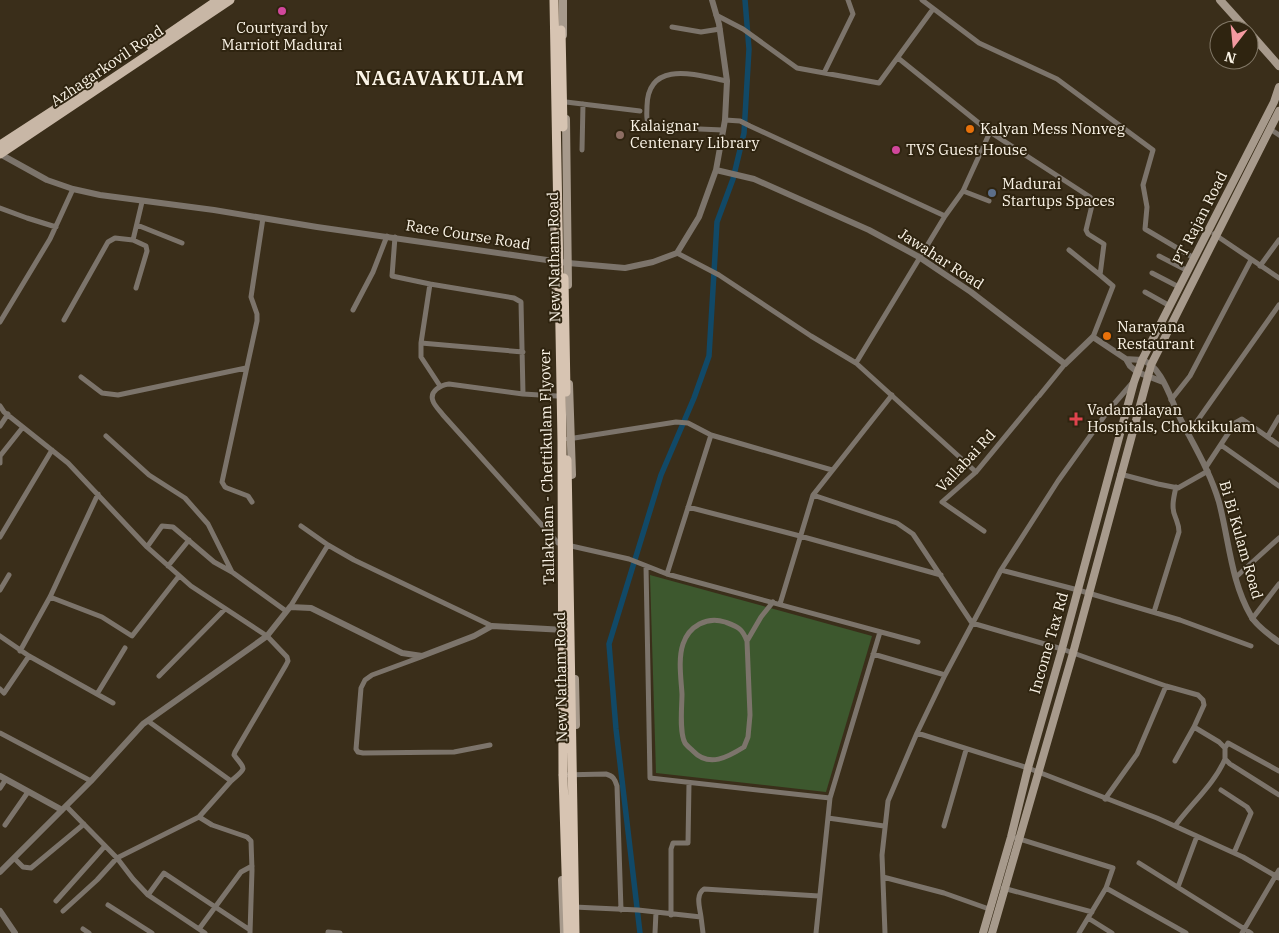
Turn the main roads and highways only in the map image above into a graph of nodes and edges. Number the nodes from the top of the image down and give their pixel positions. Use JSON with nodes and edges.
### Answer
{"nodes":[{"id":1,"x":230,"y":0,"type":"edge"},
{"id":2,"x":552,"y":0,"type":"edge"},
{"id":3,"x":561,"y":0,"type":"edge"},
{"id":4,"x":1220,"y":0,"type":"edge"},
{"id":5,"x":216,"y":4,"type":"edge"},
{"id":6,"x":1238,"y":20,"type":"edge"},
{"id":7,"x":1259,"y":43,"type":"edge"},
{"id":8,"x":1279,"y":66,"type":"edge"},
{"id":9,"x":1279,"y":87,"type":"edge"},
{"id":10,"x":1279,"y":111,"type":"edge"},
{"id":11,"x":0,"y":145,"type":"edge"},
{"id":12,"x":0,"y":154,"type":"edge"},
{"id":13,"x":1246,"y":166,"type":"junction"},
{"id":14,"x":1212,"y":233,"type":"junction"},
{"id":15,"x":1142,"y":360,"type":"joint"},
{"id":16,"x":1151,"y":365,"type":"joint"},
{"id":17,"x":990,"y":932,"type":"edge"},
{"id":18,"x":564,"y":933,"type":"edge"},
{"id":19,"x":568,"y":933,"type":"edge"},
{"id":20,"x":575,"y":933,"type":"edge"},
{"id":21,"x":579,"y":933,"type":"edge"}],
"edges":[{"from":1,"to":5,"type":"main road","name":"Azhagarkovil Road"},
{"from":2,"to":18,"type":"main road","name":"New Natham Road"},
{"from":2,"to":19,"type":"highway","name":"Tallakulam - Chettikulam Flyover","bridge":true},
{"from":3,"to":20,"type":"highway","name":"Tallakulam - Chettikulam Flyover","bridge":true},
{"from":3,"to":21,"type":"main road","name":"New Natham Road"},
{"from":4,"to":6,"type":"main road"},
{"from":5,"to":11,"type":"main road","name":"Azhagarkovil Road"},
{"from":5,"to":12,"type":"main road","name":"Azhagarkovil Road"},
{"from":7,"to":8,"type":"main road"},
{"from":9,"to":13,"type":"main road","name":"PT Rajan Road"},
{"from":10,"to":13,"type":"main road","name":"PT Rajan Road"},
{"from":13,"to":14,"type":"main road","name":"PT Rajan Road"},
{"from":14,"to":15,"type":"main road","name":"PT Rajan Road"},
{"from":14,"to":16,"type":"main road","name":"PT Rajan Road"},
{"from":15,"to":17,"type":"main road","name":"Income Tax Rd"},
{"from":16,"to":17,"type":"main road","name":"Income Tax Rd"}]}
